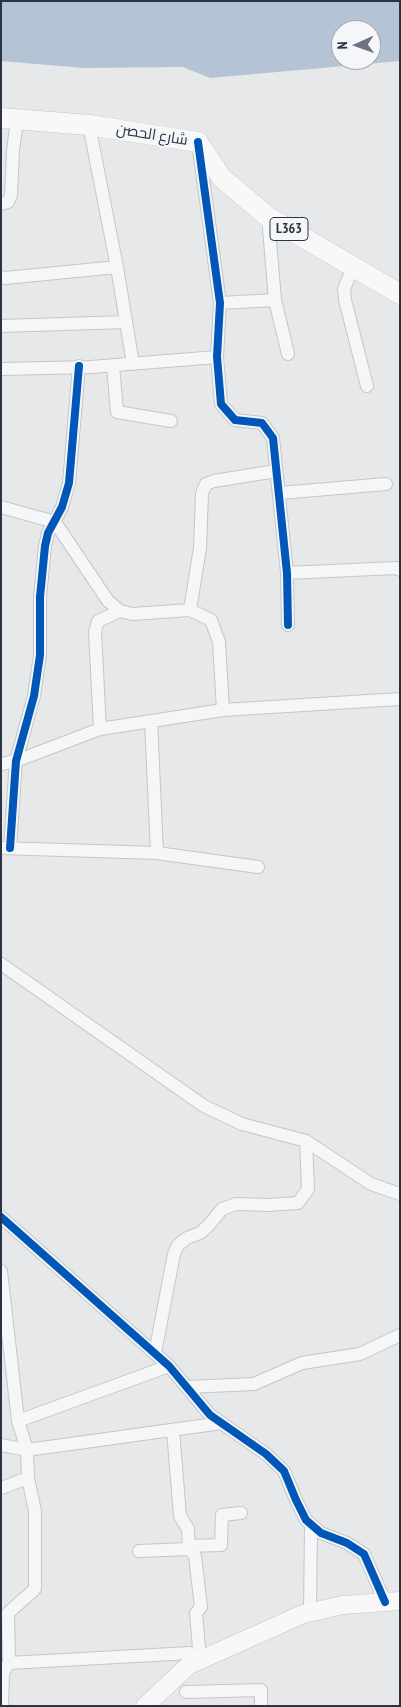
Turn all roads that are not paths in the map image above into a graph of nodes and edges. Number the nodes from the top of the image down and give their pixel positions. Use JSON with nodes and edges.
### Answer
{"nodes":[{"id":1,"x":9,"y":119,"type":"edge"},
{"id":2,"x":89,"y":125,"type":"junction"},
{"id":3,"x":198,"y":142,"type":"junction"},
{"id":4,"x":1,"y":204,"type":"edge"},
{"id":5,"x":268,"y":217,"type":"junction"},
{"id":6,"x":117,"y":267,"type":"junction"},
{"id":7,"x":353,"y":267,"type":"junction"},
{"id":8,"x":1,"y":277,"type":"edge"},
{"id":9,"x":400,"y":294,"type":"edge"},
{"id":10,"x":275,"y":300,"type":"junction"},
{"id":11,"x":220,"y":303,"type":"junction"},
{"id":12,"x":126,"y":322,"type":"junction"},
{"id":13,"x":1,"y":326,"type":"edge"},
{"id":14,"x":288,"y":354,"type":"dead end"},
{"id":15,"x":217,"y":357,"type":"junction"},
{"id":16,"x":133,"y":364,"type":"junction"},
{"id":17,"x":79,"y":366,"type":"junction"},
{"id":18,"x":114,"y":366,"type":"junction"},
{"id":19,"x":1,"y":369,"type":"edge"},
{"id":20,"x":367,"y":386,"type":"dead end"},
{"id":21,"x":171,"y":421,"type":"dead end"},
{"id":22,"x":276,"y":471,"type":"junction"},
{"id":23,"x":386,"y":484,"type":"dead end"},
{"id":24,"x":280,"y":493,"type":"junction"},
{"id":25,"x":1,"y":507,"type":"edge"},
{"id":26,"x":55,"y":522,"type":"junction"},
{"id":27,"x":400,"y":570,"type":"edge"},
{"id":28,"x":287,"y":573,"type":"junction"},
{"id":29,"x":120,"y":610,"type":"junction"},
{"id":30,"x":190,"y":610,"type":"junction"},
{"id":31,"x":288,"y":625,"type":"dead end"},
{"id":32,"x":400,"y":699,"type":"edge"},
{"id":33,"x":382,"y":700,"type":"junction"},
{"id":34,"x":223,"y":710,"type":"junction"},
{"id":35,"x":400,"y":711,"type":"edge"},
{"id":36,"x":151,"y":721,"type":"junction"},
{"id":37,"x":100,"y":729,"type":"junction"},
{"id":38,"x":16,"y":761,"type":"junction"},
{"id":39,"x":1,"y":764,"type":"edge"},
{"id":40,"x":6,"y":848,"type":"edge"},
{"id":41,"x":157,"y":852,"type":"junction"},
{"id":42,"x":258,"y":867,"type":"dead end"},
{"id":43,"x":1,"y":964,"type":"edge"},
{"id":44,"x":306,"y":1141,"type":"junction"},
{"id":45,"x":400,"y":1194,"type":"edge"},
{"id":46,"x":1,"y":1217,"type":"edge"},
{"id":47,"x":1,"y":1271,"type":"edge"},
{"id":48,"x":400,"y":1335,"type":"edge"},
{"id":49,"x":155,"y":1354,"type":"junction"},
{"id":50,"x":169,"y":1366,"type":"junction"},
{"id":51,"x":187,"y":1387,"type":"junction"},
{"id":52,"x":18,"y":1421,"type":"junction"},
{"id":53,"x":222,"y":1423,"type":"junction"},
{"id":54,"x":173,"y":1430,"type":"junction"},
{"id":55,"x":1,"y":1445,"type":"edge"},
{"id":56,"x":27,"y":1450,"type":"junction"},
{"id":57,"x":28,"y":1478,"type":"junction"},
{"id":58,"x":1,"y":1488,"type":"edge"},
{"id":59,"x":241,"y":1513,"type":"dead end"},
{"id":60,"x":311,"y":1525,"type":"junction"},
{"id":61,"x":189,"y":1548,"type":"junction"},
{"id":62,"x":139,"y":1551,"type":"dead end"},
{"id":63,"x":392,"y":1602,"type":"edge"},
{"id":64,"x":310,"y":1612,"type":"junction"},
{"id":65,"x":5,"y":1613,"type":"edge"},
{"id":66,"x":200,"y":1660,"type":"junction"},
{"id":67,"x":9,"y":1663,"type":"junction"},
{"id":68,"x":182,"y":1671,"type":"junction"},
{"id":69,"x":186,"y":1692,"type":"junction"},
{"id":70,"x":2,"y":1706,"type":"edge"},
{"id":71,"x":145,"y":1706,"type":"edge"},
{"id":72,"x":188,"y":1706,"type":"edge"},
{"id":73,"x":261,"y":1706,"type":"edge"}],
"edges":[{"from":1,"to":2,"type":"main road","name":"شارع الحصن"},
{"from":1,"to":4,"type":"street"},
{"from":2,"to":3,"type":"main road","name":"شارع الحصن"},
{"from":2,"to":6,"type":"street"},
{"from":3,"to":5,"type":"main road","name":"شارع الحصن","number":"L363"},
{"from":3,"to":11,"type":"street"},
{"from":5,"to":7,"type":"main road","name":"شارع الحصن","number":"L363"},
{"from":5,"to":10,"type":"street"},
{"from":6,"to":8,"type":"street"},
{"from":6,"to":12,"type":"street"},
{"from":7,"to":9,"type":"main road","name":"شارع الحصن","number":"L363"},
{"from":7,"to":20,"type":"street"},
{"from":10,"to":11,"type":"street"},
{"from":10,"to":14,"type":"street"},
{"from":11,"to":15,"type":"street"},
{"from":12,"to":13,"type":"street"},
{"from":12,"to":16,"type":"street"},
{"from":15,"to":16,"type":"street"},
{"from":15,"to":22,"type":"street"},
{"from":16,"to":18,"type":"street"},
{"from":17,"to":18,"type":"street"},
{"from":17,"to":19,"type":"street"},
{"from":17,"to":26,"type":"street"},
{"from":18,"to":21,"type":"street"},
{"from":22,"to":24,"type":"street"},
{"from":22,"to":30,"type":"street"},
{"from":23,"to":24,"type":"street"},
{"from":24,"to":28,"type":"street"},
{"from":25,"to":26,"type":"street"},
{"from":26,"to":29,"type":"street"},
{"from":26,"to":38,"type":"street"},
{"from":27,"to":28,"type":"street"},
{"from":28,"to":31,"type":"street"},
{"from":29,"to":30,"type":"street"},
{"from":29,"to":37,"type":"street"},
{"from":30,"to":34,"type":"street"},
{"from":32,"to":33,"type":"street"},
{"from":33,"to":34,"type":"street"},
{"from":33,"to":35,"type":"street"},
{"from":34,"to":36,"type":"street"},
{"from":36,"to":37,"type":"street"},
{"from":36,"to":41,"type":"street"},
{"from":37,"to":38,"type":"street"},
{"from":38,"to":39,"type":"street"},
{"from":38,"to":40,"type":"street"},
{"from":40,"to":41,"type":"street"},
{"from":41,"to":42,"type":"street"},
{"from":43,"to":44,"type":"street"},
{"from":44,"to":45,"type":"street"},
{"from":44,"to":49,"type":"street"},
{"from":46,"to":49,"type":"street"},
{"from":47,"to":52,"type":"street"},
{"from":48,"to":51,"type":"street"},
{"from":49,"to":50,"type":"street"},
{"from":50,"to":51,"type":"street"},
{"from":50,"to":52,"type":"street"},
{"from":51,"to":53,"type":"street"},
{"from":52,"to":56,"type":"street"},
{"from":53,"to":54,"type":"street"},
{"from":53,"to":60,"type":"street"},
{"from":54,"to":56,"type":"street"},
{"from":54,"to":61,"type":"street"},
{"from":55,"to":56,"type":"street"},
{"from":56,"to":57,"type":"street"},
{"from":57,"to":58,"type":"street"},
{"from":57,"to":65,"type":"street"},
{"from":59,"to":61,"type":"street"},
{"from":60,"to":63,"type":"street"},
{"from":60,"to":64,"type":"street"},
{"from":61,"to":62,"type":"street"},
{"from":61,"to":66,"type":"street"},
{"from":63,"to":64,"type":"street"},
{"from":64,"to":66,"type":"street"},
{"from":65,"to":67,"type":"street"},
{"from":66,"to":67,"type":"street"},
{"from":66,"to":68,"type":"street"},
{"from":67,"to":70,"type":"street"},
{"from":68,"to":69,"type":"street"},
{"from":68,"to":71,"type":"street"},
{"from":69,"to":72,"type":"street"},
{"from":69,"to":73,"type":"street"}]}
